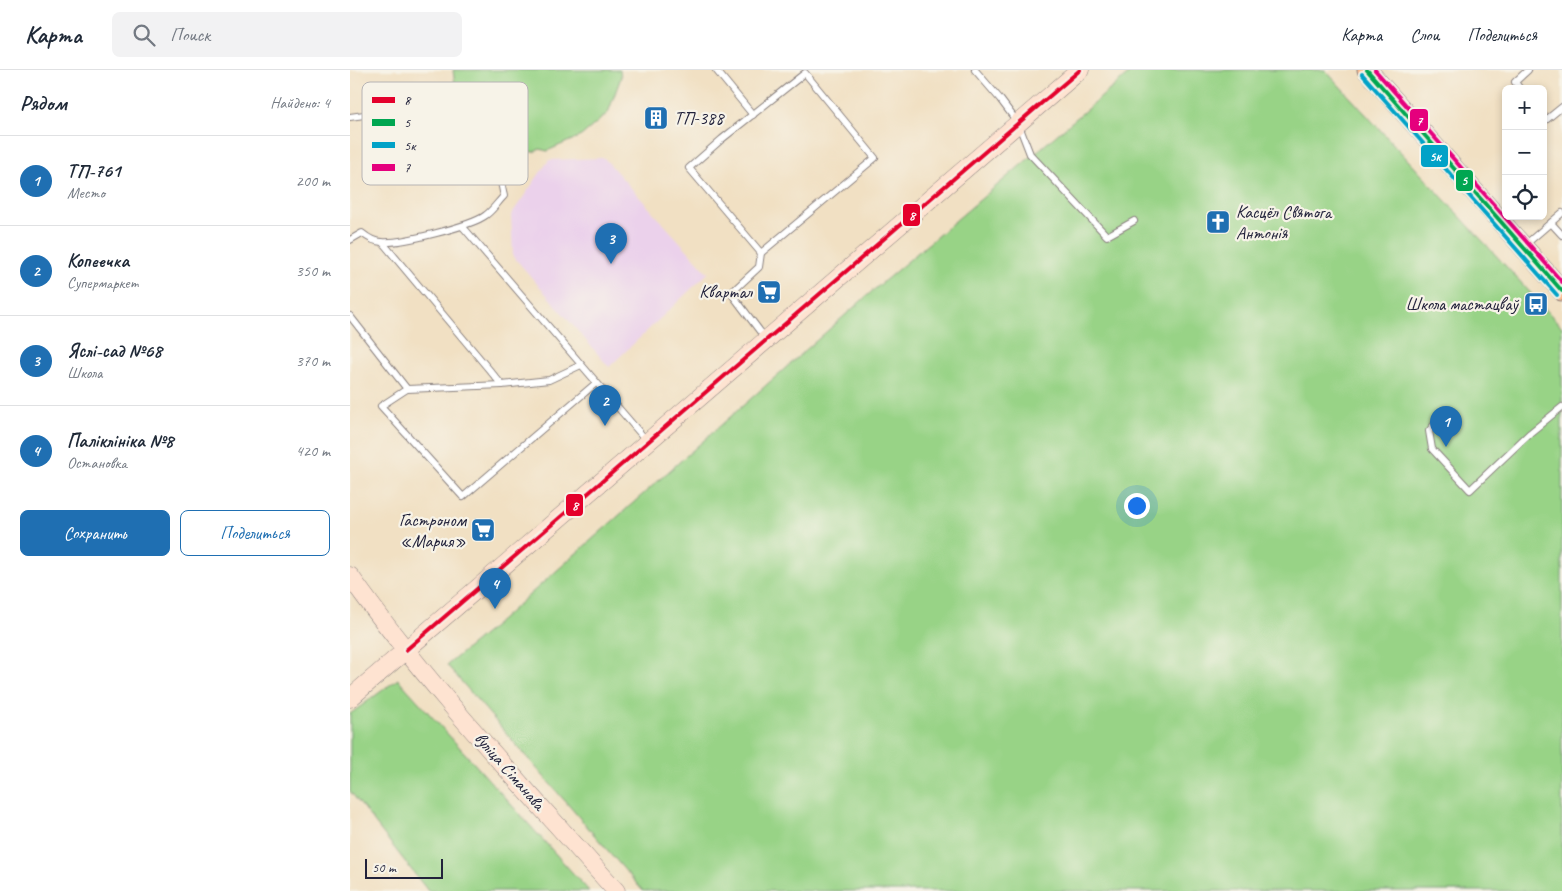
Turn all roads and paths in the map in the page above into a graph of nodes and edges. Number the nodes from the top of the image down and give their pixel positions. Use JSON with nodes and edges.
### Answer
{"nodes":[{"id":1,"x":716,"y":70,"type":"edge"},
{"id":2,"x":974,"y":70,"type":"edge"},
{"id":3,"x":1080,"y":70,"type":"edge"},
{"id":4,"x":1367,"y":70,"type":"edge"},
{"id":5,"x":1528,"y":70,"type":"edge"},
{"id":6,"x":804,"y":72,"type":"edge"},
{"id":7,"x":1517,"y":85,"type":"edge"},
{"id":8,"x":1562,"y":107,"type":"edge"},
{"id":9,"x":754,"y":116,"type":"junction"},
{"id":10,"x":1547,"y":119,"type":"edge"},
{"id":11,"x":1018,"y":123,"type":"junction"},
{"id":12,"x":501,"y":185,"type":"edge"},
{"id":13,"x":1562,"y":214,"type":"edge"},
{"id":14,"x":1134,"y":221,"type":"dead end"},
{"id":15,"x":1551,"y":223,"type":"junction"},
{"id":16,"x":463,"y":227,"type":"junction"},
{"id":17,"x":1562,"y":235,"type":"edge"},
{"id":18,"x":350,"y":240,"type":"edge"},
{"id":19,"x":383,"y":243,"type":"junction"},
{"id":20,"x":1523,"y":247,"type":"junction"},
{"id":21,"x":761,"y":253,"type":"junction"},
{"id":22,"x":1562,"y":291,"type":"edge"},
{"id":23,"x":350,"y":316,"type":"edge"},
{"id":24,"x":767,"y":340,"type":"junction"},
{"id":25,"x":581,"y":365,"type":"junction"},
{"id":26,"x":596,"y":383,"type":"junction"},
{"id":27,"x":502,"y":385,"type":"junction"},
{"id":28,"x":407,"y":389,"type":"junction"},
{"id":29,"x":1562,"y":407,"type":"edge"},
{"id":30,"x":1444,"y":412,"type":"dead end"},
{"id":31,"x":648,"y":442,"type":"junction"},
{"id":32,"x":350,"y":576,"type":"edge"},
{"id":33,"x":406,"y":650,"type":"junction"},
{"id":34,"x":350,"y":698,"type":"edge"},
{"id":35,"x":609,"y":887,"type":"edge"}],
"edges":[{"from":1,"to":9,"type":"lane"},
{"from":2,"to":11,"type":"lane"},
{"from":3,"to":11,"type":"main road"},
{"from":4,"to":20,"type":"main road"},
{"from":5,"to":7,"type":"lane"},
{"from":6,"to":9,"type":"lane"},
{"from":6,"to":21,"type":"lane"},
{"from":8,"to":10,"type":"lane"},
{"from":9,"to":21,"type":"lane"},
{"from":11,"to":14,"type":"lane"},
{"from":11,"to":24,"type":"main road"},
{"from":12,"to":16,"type":"lane"},
{"from":13,"to":15,"type":"lane"},
{"from":15,"to":17,"type":"lane"},
{"from":15,"to":20,"type":"lane"},
{"from":16,"to":19,"type":"lane"},
{"from":16,"to":25,"type":"lane"},
{"from":18,"to":19,"type":"lane"},
{"from":19,"to":27,"type":"lane"},
{"from":20,"to":22,"type":"main road"},
{"from":21,"to":24,"type":"lane"},
{"from":23,"to":28,"type":"lane"},
{"from":24,"to":31,"type":"main road"},
{"from":25,"to":26,"type":"lane"},
{"from":25,"to":27,"type":"lane"},
{"from":26,"to":28,"type":"lane"},
{"from":26,"to":31,"type":"lane"},
{"from":27,"to":28,"type":"lane"},
{"from":29,"to":30,"type":"lane"},
{"from":31,"to":33,"type":"main road"},
{"from":32,"to":33,"type":"main road","name":"вуліца Сіманава"},
{"from":33,"to":34,"type":"main road"},
{"from":33,"to":35,"type":"main road","name":"вуліца Сіманава"}]}
